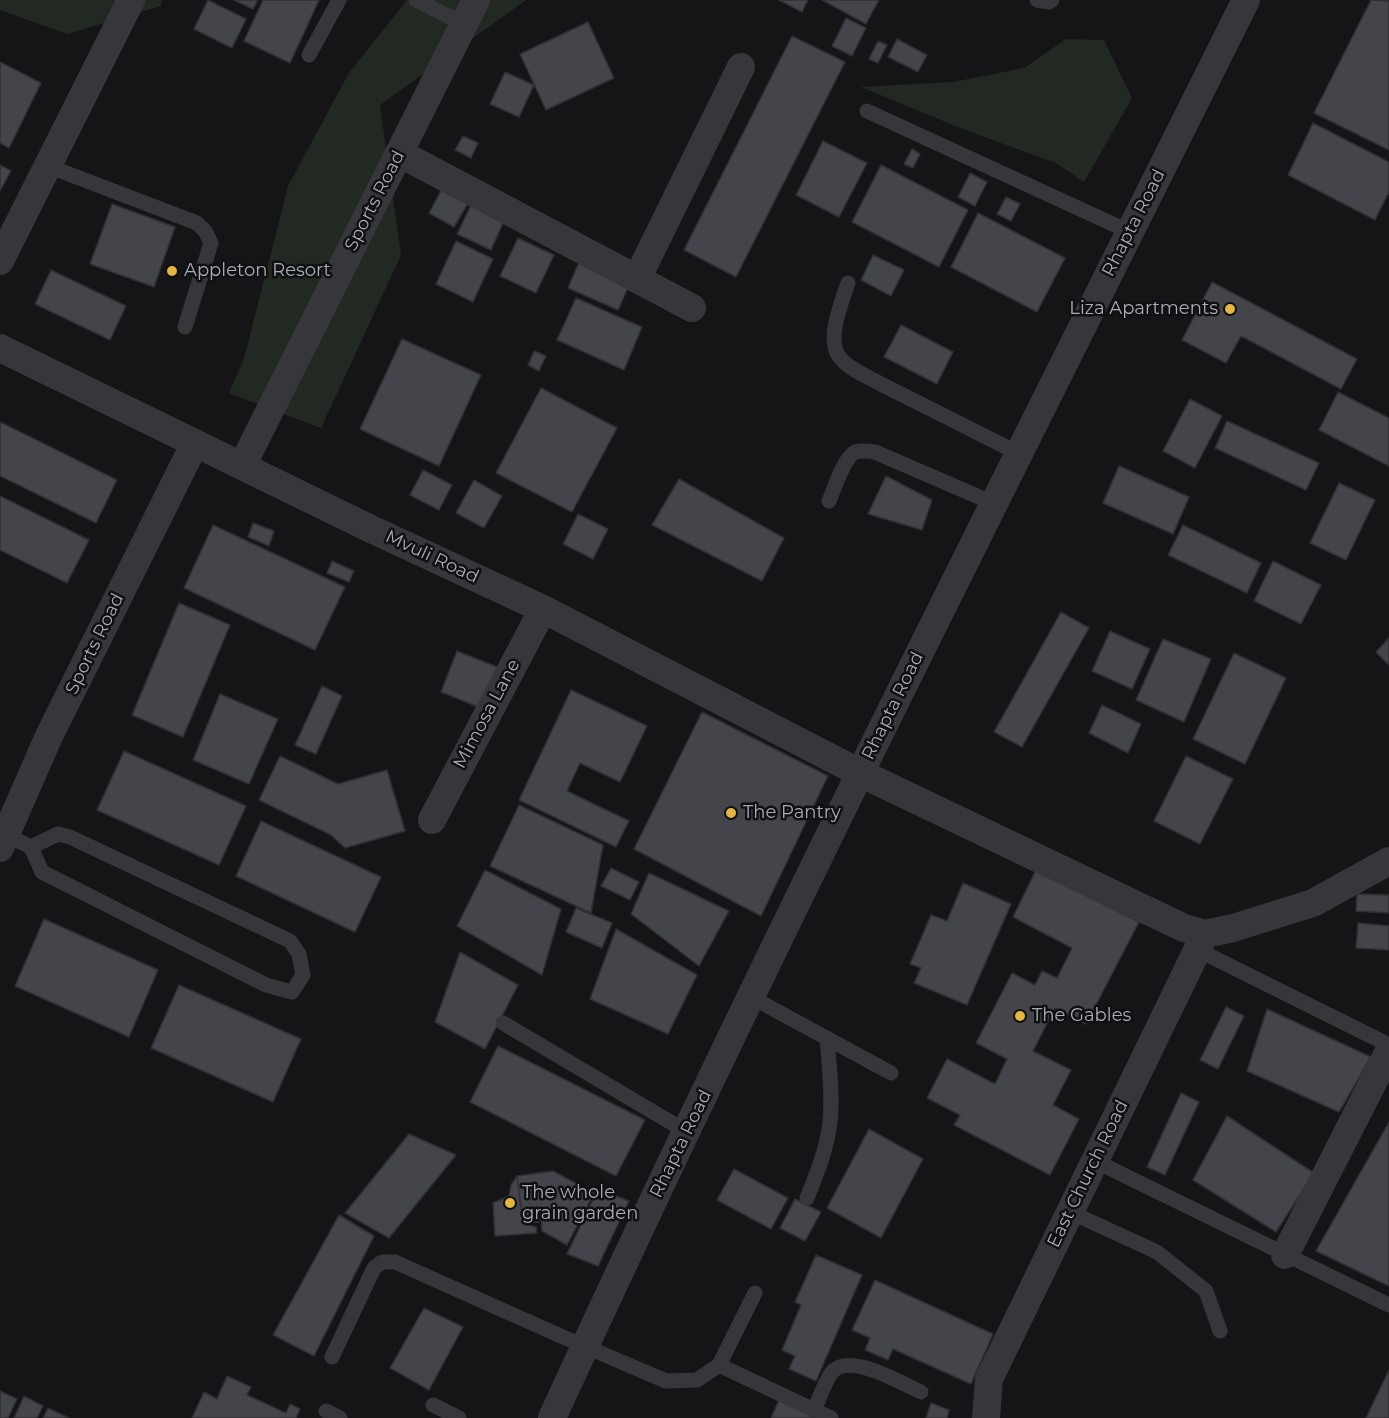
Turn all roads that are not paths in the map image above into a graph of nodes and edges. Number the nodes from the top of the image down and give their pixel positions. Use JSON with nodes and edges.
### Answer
{"nodes":[{"id":1,"x":131,"y":0,"type":"edge"},
{"id":2,"x":339,"y":0,"type":"edge"},
{"id":3,"x":416,"y":0,"type":"edge"},
{"id":4,"x":1037,"y":0,"type":"edge"},
{"id":5,"x":1052,"y":0,"type":"edge"},
{"id":6,"x":1246,"y":0,"type":"edge"},
{"id":7,"x":470,"y":12,"type":"edge"},
{"id":8,"x":309,"y":55,"type":"dead end"},
{"id":9,"x":741,"y":67,"type":"dead end"},
{"id":10,"x":867,"y":111,"type":"dead end"},
{"id":11,"x":399,"y":153,"type":"junction"},
{"id":12,"x":48,"y":166,"type":"junction"},
{"id":13,"x":1130,"y":232,"type":"junction"},
{"id":14,"x":0,"y":261,"type":"edge"},
{"id":15,"x":637,"y":279,"type":"junction"},
{"id":16,"x":848,"y":283,"type":"dead end"},
{"id":17,"x":692,"y":308,"type":"dead end"},
{"id":18,"x":185,"y":327,"type":"dead end"},
{"id":19,"x":0,"y":348,"type":"edge"},
{"id":20,"x":195,"y":443,"type":"junction"},
{"id":21,"x":1018,"y":453,"type":"junction"},
{"id":22,"x":242,"y":466,"type":"junction"},
{"id":23,"x":829,"y":501,"type":"dead end"},
{"id":24,"x":993,"y":503,"type":"junction"},
{"id":25,"x":543,"y":609,"type":"junction"},
{"id":26,"x":860,"y":773,"type":"junction"},
{"id":27,"x":432,"y":820,"type":"dead end"},
{"id":28,"x":12,"y":843,"type":"edge"},
{"id":29,"x":1389,"y":861,"type":"edge"},
{"id":30,"x":1201,"y":942,"type":"junction"},
{"id":31,"x":751,"y":997,"type":"junction"},
{"id":32,"x":503,"y":1023,"type":"dead end"},
{"id":33,"x":827,"y":1038,"type":"junction"},
{"id":34,"x":1389,"y":1045,"type":"edge"},
{"id":35,"x":1389,"y":1051,"type":"edge"},
{"id":36,"x":891,"y":1073,"type":"dead end"},
{"id":37,"x":687,"y":1132,"type":"junction"},
{"id":38,"x":1095,"y":1161,"type":"junction"},
{"id":39,"x":807,"y":1198,"type":"dead end"},
{"id":40,"x":1070,"y":1212,"type":"junction"},
{"id":41,"x":1285,"y":1255,"type":"junction"},
{"id":42,"x":754,"y":1293,"type":"dead end"},
{"id":43,"x":1389,"y":1305,"type":"edge"},
{"id":44,"x":1220,"y":1331,"type":"dead end"},
{"id":45,"x":585,"y":1346,"type":"junction"},
{"id":46,"x":332,"y":1357,"type":"dead end"},
{"id":47,"x":720,"y":1365,"type":"junction"},
{"id":48,"x":921,"y":1392,"type":"dead end"},
{"id":49,"x":433,"y":1405,"type":"dead end"},
{"id":50,"x":814,"y":1410,"type":"junction"},
{"id":51,"x":326,"y":1411,"type":"dead end"},
{"id":52,"x":340,"y":1418,"type":"edge"},
{"id":53,"x":459,"y":1418,"type":"edge"},
{"id":54,"x":552,"y":1418,"type":"edge"},
{"id":55,"x":831,"y":1418,"type":"edge"},
{"id":56,"x":986,"y":1418,"type":"edge"}],
"edges":[{"from":1,"to":12,"type":"street"},
{"from":2,"to":8,"type":"lane"},
{"from":3,"to":7,"type":"lane"},
{"from":4,"to":5,"type":"lane"},
{"from":6,"to":13,"type":"street","name":"Rhapta Road"},
{"from":7,"to":11,"type":"street","name":"Sports Road"},
{"from":9,"to":15,"type":"street"},
{"from":10,"to":13,"type":"lane"},
{"from":11,"to":15,"type":"street"},
{"from":11,"to":22,"type":"street","name":"Sports Road"},
{"from":12,"to":14,"type":"street"},
{"from":12,"to":18,"type":"lane"},
{"from":13,"to":21,"type":"street","name":"Rhapta Road"},
{"from":15,"to":17,"type":"street"},
{"from":16,"to":21,"type":"lane"},
{"from":19,"to":20,"type":"street","name":"Mvuli Road"},
{"from":20,"to":22,"type":"street","name":"Mvuli Road"},
{"from":20,"to":28,"type":"street","name":"Sports Road"},
{"from":21,"to":24,"type":"street","name":"Rhapta Road"},
{"from":22,"to":25,"type":"street","name":"Mvuli Road"},
{"from":23,"to":24,"type":"lane"},
{"from":24,"to":26,"type":"street","name":"Rhapta Road"},
{"from":25,"to":26,"type":"street","name":"Mvuli Road"},
{"from":25,"to":27,"type":"street","name":"Mimosa Lane"},
{"from":26,"to":30,"type":"street"},
{"from":26,"to":31,"type":"street","name":"Rhapta Road"},
{"from":28,"to":28,"type":"lane"},
{"from":29,"to":30,"type":"street"},
{"from":30,"to":34,"type":"lane"},
{"from":30,"to":38,"type":"street","name":"East Church Road"},
{"from":31,"to":33,"type":"lane"},
{"from":31,"to":37,"type":"street","name":"Rhapta Road"},
{"from":32,"to":37,"type":"lane"},
{"from":33,"to":36,"type":"lane"},
{"from":33,"to":39,"type":"lane"},
{"from":35,"to":41,"type":"street"},
{"from":37,"to":45,"type":"street","name":"Rhapta Road"},
{"from":38,"to":40,"type":"street","name":"East Church Road"},
{"from":38,"to":41,"type":"lane"},
{"from":40,"to":44,"type":"lane"},
{"from":40,"to":56,"type":"street","name":"East Church Road"},
{"from":41,"to":43,"type":"lane"},
{"from":42,"to":47,"type":"lane"},
{"from":45,"to":46,"type":"lane"},
{"from":45,"to":47,"type":"lane"},
{"from":45,"to":54,"type":"street","name":"Rhapta Road"},
{"from":47,"to":50,"type":"lane"},
{"from":48,"to":50,"type":"lane"},
{"from":49,"to":53,"type":"lane"},
{"from":50,"to":55,"type":"lane"},
{"from":51,"to":52,"type":"lane"}]}
